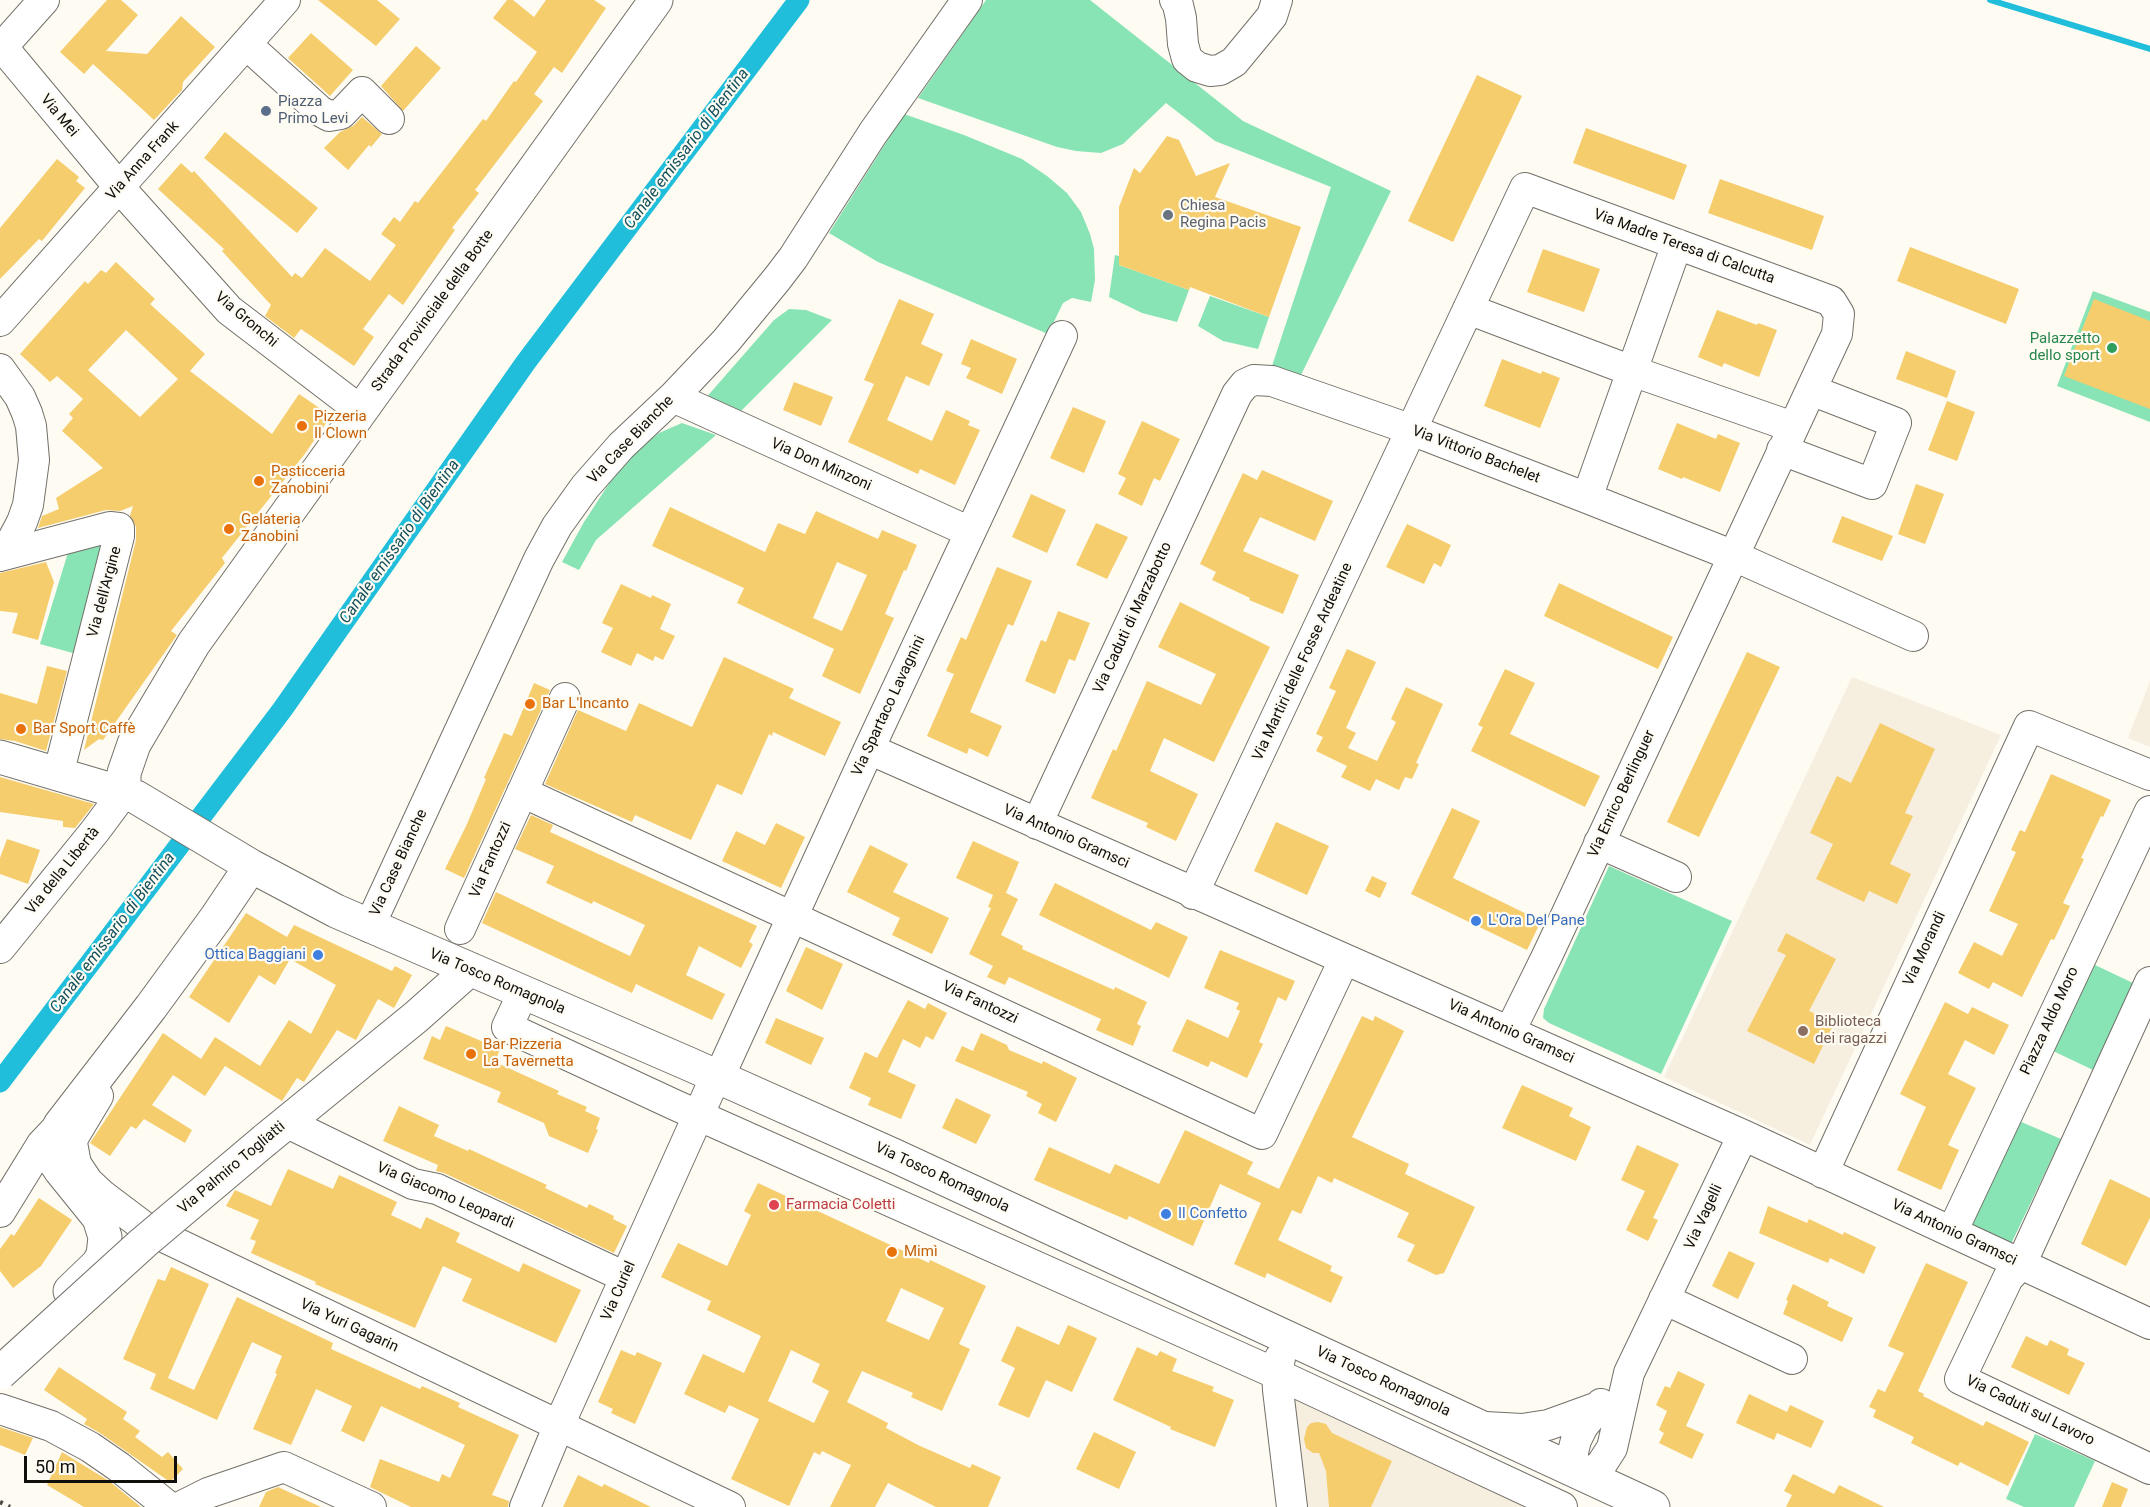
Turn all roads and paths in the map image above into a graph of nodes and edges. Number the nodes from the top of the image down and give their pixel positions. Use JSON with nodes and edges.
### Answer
{"nodes":[{"id":1,"x":44,"y":0,"type":"edge"},
{"id":2,"x":285,"y":0,"type":"edge"},
{"id":3,"x":656,"y":0,"type":"edge"},
{"id":4,"x":967,"y":0,"type":"edge"},
{"id":5,"x":1175,"y":0,"type":"edge"},
{"id":6,"x":1277,"y":0,"type":"edge"},
{"id":7,"x":246,"y":44,"type":"junction"},
{"id":8,"x":1,"y":46,"type":"edge"},
{"id":9,"x":389,"y":119,"type":"dead end"},
{"id":10,"x":119,"y":187,"type":"junction"},
{"id":11,"x":1677,"y":244,"type":"junction"},
{"id":12,"x":1468,"y":309,"type":"junction"},
{"id":13,"x":0,"y":321,"type":"edge"},
{"id":14,"x":1062,"y":336,"type":"dead end"},
{"id":15,"x":1632,"y":371,"type":"junction"},
{"id":16,"x":3,"y":373,"type":"edge"},
{"id":17,"x":1811,"y":390,"type":"junction"},
{"id":18,"x":673,"y":397,"type":"junction"},
{"id":19,"x":361,"y":411,"type":"junction"},
{"id":20,"x":1229,"y":412,"type":"joint"},
{"id":21,"x":1411,"y":430,"type":"junction"},
{"id":22,"x":1788,"y":438,"type":"junction"},
{"id":23,"x":1587,"y":498,"type":"junction"},
{"id":24,"x":970,"y":532,"type":"junction"},
{"id":25,"x":2,"y":555,"type":"edge"},
{"id":26,"x":1734,"y":556,"type":"junction"},
{"id":27,"x":1913,"y":636,"type":"dead end"},
{"id":28,"x":565,"y":698,"type":"dead end"},
{"id":29,"x":134,"y":744,"type":"junction"},
{"id":30,"x":868,"y":749,"type":"junction"},
{"id":31,"x":0,"y":757,"type":"edge"},
{"id":32,"x":2150,"y":775,"type":"edge"},
{"id":33,"x":65,"y":777,"type":"junction"},
{"id":34,"x":522,"y":792,"type":"junction"},
{"id":35,"x":130,"y":795,"type":"junction"},
{"id":36,"x":2150,"y":811,"type":"edge"},
{"id":37,"x":1037,"y":824,"type":"junction"},
{"id":38,"x":1599,"y":843,"type":"junction"},
{"id":39,"x":238,"y":858,"type":"junction"},
{"id":40,"x":1676,"y":877,"type":"dead end"},
{"id":41,"x":1193,"y":894,"type":"junction"},
{"id":42,"x":792,"y":916,"type":"junction"},
{"id":43,"x":369,"y":927,"type":"junction"},
{"id":44,"x":460,"y":929,"type":"dead end"},
{"id":45,"x":0,"y":948,"type":"edge"},
{"id":46,"x":1344,"y":960,"type":"junction"},
{"id":47,"x":470,"y":969,"type":"junction"},
{"id":48,"x":2150,"y":982,"type":"edge"},
{"id":49,"x":523,"y":993,"type":"junction"},
{"id":50,"x":1510,"y":1031,"type":"junction"},
{"id":51,"x":102,"y":1072,"type":"junction"},
{"id":52,"x":716,"y":1076,"type":"junction"},
{"id":53,"x":699,"y":1116,"type":"junction"},
{"id":54,"x":60,"y":1125,"type":"junction"},
{"id":55,"x":298,"y":1128,"type":"dead end"},
{"id":56,"x":1743,"y":1136,"type":"junction"},
{"id":57,"x":893,"y":1155,"type":"junction"},
{"id":58,"x":1822,"y":1173,"type":"junction"},
{"id":59,"x":874,"y":1195,"type":"junction"},
{"id":60,"x":0,"y":1212,"type":"edge"},
{"id":61,"x":1056,"y":1230,"type":"junction"},
{"id":62,"x":1952,"y":1232,"type":"junction"},
{"id":63,"x":2021,"y":1264,"type":"junction"},
{"id":64,"x":1038,"y":1268,"type":"junction"},
{"id":65,"x":625,"y":1277,"type":"junction"},
{"id":66,"x":1664,"y":1299,"type":"junction"},
{"id":67,"x":2150,"y":1324,"type":"edge"},
{"id":68,"x":1289,"y":1337,"type":"junction"},
{"id":69,"x":0,"y":1355,"type":"edge"},
{"id":70,"x":1792,"y":1359,"type":"dead end"},
{"id":71,"x":0,"y":1373,"type":"edge"},
{"id":72,"x":1629,"y":1373,"type":"junction"},
{"id":73,"x":1277,"y":1374,"type":"junction"},
{"id":74,"x":1595,"y":1408,"type":"junction"},
{"id":75,"x":0,"y":1409,"type":"edge"},
{"id":76,"x":559,"y":1425,"type":"junction"},
{"id":77,"x":1480,"y":1427,"type":"junction"},
{"id":78,"x":1615,"y":1439,"type":"junction"},
{"id":79,"x":2150,"y":1469,"type":"edge"},
{"id":80,"x":1579,"y":1473,"type":"junction"},
{"id":81,"x":223,"y":1496,"type":"edge"},
{"id":82,"x":1645,"y":1503,"type":"edge"},
{"id":83,"x":169,"y":1507,"type":"edge"},
{"id":84,"x":180,"y":1507,"type":"edge"},
{"id":85,"x":371,"y":1507,"type":"edge"},
{"id":86,"x":525,"y":1507,"type":"edge"},
{"id":87,"x":730,"y":1507,"type":"edge"},
{"id":88,"x":1292,"y":1507,"type":"edge"},
{"id":89,"x":1562,"y":1507,"type":"edge"}],
"edges":[{"from":1,"to":8,"type":"street"},
{"from":2,"to":7,"type":"street","name":"Via Anna Frank"},
{"from":3,"to":19,"type":"main road","name":"Strada Provinciale della Botte"},
{"from":4,"to":18,"type":"street","name":"Via Case Bianche"},
{"from":5,"to":6,"type":"street"},
{"from":7,"to":9,"type":"street"},
{"from":7,"to":10,"type":"street","name":"Via Anna Frank"},
{"from":8,"to":10,"type":"street","name":"Via Mei"},
{"from":10,"to":13,"type":"street","name":"Via Anna Frank"},
{"from":10,"to":19,"type":"street","name":"Via Gronchi"},
{"from":11,"to":12,"type":"street","name":"Via Madre Teresa di Calcutta"},
{"from":11,"to":15,"type":"street"},
{"from":11,"to":17,"type":"street","name":"Via Madre Teresa di Calcutta"},
{"from":12,"to":15,"type":"street"},
{"from":12,"to":21,"type":"street","name":"Via Madre Teresa di Calcutta"},
{"from":14,"to":24,"type":"street","name":"Via Spartaco Lavagnini"},
{"from":15,"to":22,"type":"street"},
{"from":15,"to":23,"type":"street"},
{"from":16,"to":25,"type":"street"},
{"from":17,"to":22,"type":"street","name":"Via Madre Teresa di Calcutta"},
{"from":17,"to":22,"type":"street"},
{"from":18,"to":24,"type":"street","name":"Via Don Minzoni"},
{"from":18,"to":43,"type":"street","name":"Via Case Bianche"},
{"from":19,"to":29,"type":"main road","name":"Strada Provinciale della Botte"},
{"from":20,"to":21,"type":"street","name":"Via Vittorio Bachelet"},
{"from":20,"to":37,"type":"street","name":"Via Caduti di Marzabotto"},
{"from":21,"to":23,"type":"street","name":"Via Vittorio Bachelet"},
{"from":21,"to":41,"type":"street","name":"Via Martiri delle Fosse Ardeatine"},
{"from":22,"to":26,"type":"street","name":"Via Madre Teresa di Calcutta"},
{"from":23,"to":26,"type":"street","name":"Via Vittorio Bachelet"},
{"from":24,"to":30,"type":"street","name":"Via Spartaco Lavagnini"},
{"from":25,"to":33,"type":"street","name":"Via dell'Argine"},
{"from":26,"to":27,"type":"street","name":"Via Vittorio Bachelet"},
{"from":26,"to":38,"type":"street","name":"Via Enrico Berlinguer"},
{"from":28,"to":34,"type":"street","name":"Via Fantozzi"},
{"from":29,"to":33,"type":"main road"},
{"from":29,"to":35,"type":"main road","name":"Strada Provinciale della Botte"},
{"from":30,"to":37,"type":"street","name":"Via Antonio Gramsci"},
{"from":30,"to":42,"type":"street","name":"Via Spartaco Lavagnini"},
{"from":31,"to":33,"type":"main road","name":"Via Tosco Romagnola"},
{"from":32,"to":58,"type":"street","name":"Via Morandi"},
{"from":33,"to":35,"type":"main road","name":"Via Tosco Romagnola"},
{"from":34,"to":42,"type":"street","name":"Via Fantozzi"},
{"from":34,"to":44,"type":"street","name":"Via Fantozzi"},
{"from":35,"to":39,"type":"main road","name":"Via Tosco Romagnola"},
{"from":35,"to":45,"type":"street","name":"Via della Libertà"},
{"from":36,"to":62,"type":"street","name":"Piazza Aldo Moro"},
{"from":37,"to":41,"type":"street","name":"Via Antonio Gramsci"},
{"from":38,"to":40,"type":"street"},
{"from":38,"to":50,"type":"street","name":"Via Enrico Berlinguer"},
{"from":39,"to":43,"type":"main road","name":"Via Tosco Romagnola"},
{"from":39,"to":51,"type":"main road"},
{"from":41,"to":46,"type":"street","name":"Via Antonio Gramsci"},
{"from":42,"to":46,"type":"street","name":"Via Fantozzi"},
{"from":42,"to":52,"type":"street","name":"Via Spartaco Lavagnini"},
{"from":43,"to":47,"type":"main road","name":"Via Tosco Romagnola"},
{"from":46,"to":50,"type":"street","name":"Via Antonio Gramsci"},
{"from":47,"to":49,"type":"main road","name":"Via Tosco Romagnola"},
{"from":47,"to":71,"type":"main road","name":"Via Palmiro Togliatti","bridge":true},
{"from":48,"to":63,"type":"street"},
{"from":49,"to":52,"type":"main road","name":"Via Tosco Romagnola"},
{"from":49,"to":53,"type":"street"},
{"from":50,"to":56,"type":"street","name":"Via Antonio Gramsci"},
{"from":51,"to":54,"type":"main road"},
{"from":51,"to":76,"type":"street","name":"Via Yuri Gagarin"},
{"from":52,"to":53,"type":"street","name":"Via Curiel"},
{"from":52,"to":57,"type":"main road","name":"Via Tosco Romagnola"},
{"from":53,"to":59,"type":"street"},
{"from":53,"to":65,"type":"street","name":"Via Curiel"},
{"from":54,"to":60,"type":"street"},
{"from":54,"to":69,"type":"main road"},
{"from":55,"to":65,"type":"street","name":"Via Giacomo Leopardi"},
{"from":56,"to":58,"type":"street","name":"Via Antonio Gramsci"},
{"from":56,"to":66,"type":"street","name":"Via Vagelli"},
{"from":57,"to":59,"type":"street"},
{"from":57,"to":61,"type":"main road","name":"Via Tosco Romagnola"},
{"from":58,"to":62,"type":"street","name":"Via Antonio Gramsci"},
{"from":59,"to":64,"type":"street"},
{"from":61,"to":64,"type":"street"},
{"from":61,"to":68,"type":"main road","name":"Via Tosco Romagnola"},
{"from":62,"to":63,"type":"street","name":"Via Antonio Gramsci"},
{"from":63,"to":67,"type":"street","name":"Via Antonio Gramsci"},
{"from":63,"to":79,"type":"street","name":"Via Caduti sul Lavoro"},
{"from":64,"to":73,"type":"street"},
{"from":65,"to":76,"type":"street","name":"Via Curiel"},
{"from":66,"to":70,"type":"street"},
{"from":66,"to":72,"type":"street","name":"Via Vagelli"},
{"from":68,"to":73,"type":"street"},
{"from":68,"to":77,"type":"main road","name":"Via Tosco Romagnola"},
{"from":72,"to":74,"type":"street","name":"Via Vagelli"},
{"from":72,"to":78,"type":"street","name":"Via Vagelli"},
{"from":73,"to":88,"type":"street"},
{"from":73,"to":89,"type":"street"},
{"from":74,"to":77,"type":"street","name":"Via Vagelli"},
{"from":74,"to":80,"type":"street","name":"Via Vagelli"},
{"from":75,"to":83,"type":"street"},
{"from":76,"to":86,"type":"street","name":"Via Curiel"},
{"from":76,"to":87,"type":"street","name":"Via Yuri Gagarin"},
{"from":77,"to":80,"type":"main road","name":"Via Tosco Romagnola"},
{"from":78,"to":80,"type":"street","name":"Via Vagelli"},
{"from":78,"to":82,"type":"street","name":"Via Vagelli"},
{"from":80,"to":82,"type":"main road","name":"Via Tosco Romagnola"},
{"from":81,"to":84,"type":"street"},
{"from":81,"to":85,"type":"street"}]}
